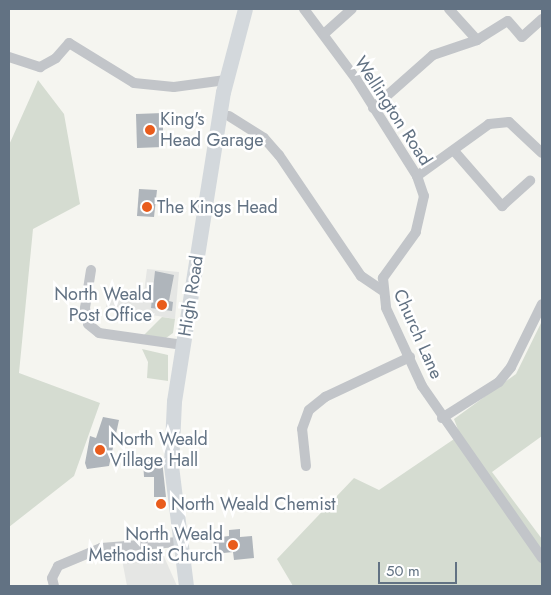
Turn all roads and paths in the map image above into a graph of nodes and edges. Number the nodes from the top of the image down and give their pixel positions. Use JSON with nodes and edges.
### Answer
{"nodes":[{"id":1,"x":245,"y":9,"type":"edge"},
{"id":2,"x":304,"y":9,"type":"edge"},
{"id":3,"x":352,"y":9,"type":"edge"},
{"id":4,"x":449,"y":9,"type":"edge"},
{"id":5,"x":542,"y":19,"type":"edge"},
{"id":6,"x":325,"y":34,"type":"junction"},
{"id":7,"x":477,"y":40,"type":"junction"},
{"id":8,"x":9,"y":57,"type":"edge"},
{"id":9,"x":226,"y":80,"type":"junction"},
{"id":10,"x":373,"y":108,"type":"junction"},
{"id":11,"x":230,"y":116,"type":"dead end"},
{"id":12,"x":454,"y":152,"type":"junction"},
{"id":13,"x":542,"y":154,"type":"edge"},
{"id":14,"x":418,"y":176,"type":"junction"},
{"id":15,"x":530,"y":181,"type":"dead end"},
{"id":16,"x":91,"y":270,"type":"dead end"},
{"id":17,"x":382,"y":290,"type":"junction"},
{"id":18,"x":542,"y":304,"type":"edge"},
{"id":19,"x":184,"y":346,"type":"junction"},
{"id":20,"x":410,"y":357,"type":"junction"},
{"id":21,"x":442,"y":418,"type":"junction"},
{"id":22,"x":306,"y":466,"type":"dead end"},
{"id":23,"x":178,"y":542,"type":"junction"},
{"id":24,"x":542,"y":558,"type":"edge"},
{"id":25,"x":54,"y":586,"type":"edge"},
{"id":26,"x":186,"y":586,"type":"edge"}],
"edges":[{"from":1,"to":9,"type":"main road","name":"High Road"},
{"from":2,"to":6,"type":"street","name":"Wellington Road"},
{"from":3,"to":6,"type":"street"},
{"from":4,"to":7,"type":"street"},
{"from":5,"to":7,"type":"street"},
{"from":6,"to":10,"type":"street","name":"Wellington Road"},
{"from":7,"to":10,"type":"street"},
{"from":8,"to":9,"type":"street"},
{"from":9,"to":19,"type":"main road","name":"High Road"},
{"from":10,"to":14,"type":"street","name":"Wellington Road"},
{"from":11,"to":17,"type":"street","name":"Church Lane"},
{"from":12,"to":13,"type":"street"},
{"from":12,"to":14,"type":"street"},
{"from":12,"to":15,"type":"street"},
{"from":14,"to":17,"type":"street","name":"Wellington Road"},
{"from":16,"to":19,"type":"street"},
{"from":17,"to":20,"type":"street","name":"Church Lane"},
{"from":18,"to":21,"type":"street"},
{"from":19,"to":23,"type":"main road","name":"High Road"},
{"from":20,"to":21,"type":"street","name":"Church Lane"},
{"from":20,"to":22,"type":"street"},
{"from":21,"to":24,"type":"street","name":"Church Lane"},
{"from":23,"to":25,"type":"street"},
{"from":23,"to":26,"type":"main road","name":"High Road"}]}
